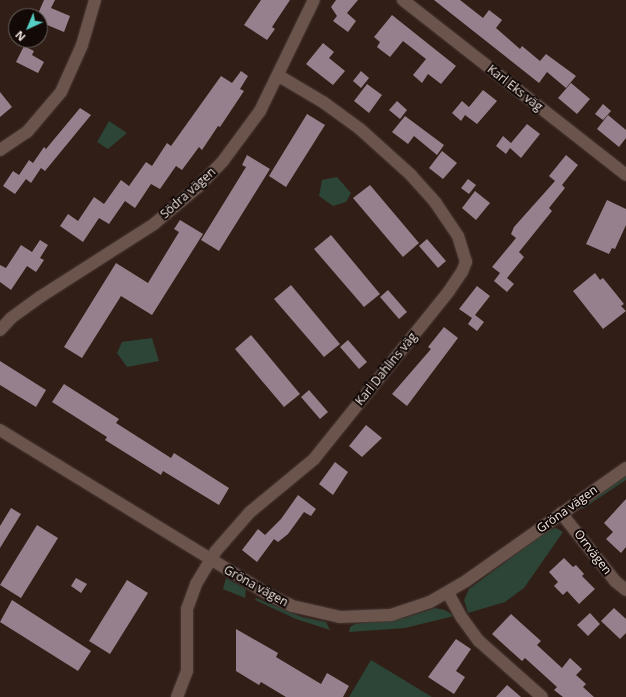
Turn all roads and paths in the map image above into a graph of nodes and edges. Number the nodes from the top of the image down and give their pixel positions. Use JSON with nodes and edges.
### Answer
{"nodes":[{"id":1,"x":95,"y":0,"type":"edge"},
{"id":2,"x":314,"y":0,"type":"edge"},
{"id":3,"x":403,"y":0,"type":"edge"},
{"id":4,"x":279,"y":76,"type":"junction"},
{"id":5,"x":0,"y":150,"type":"edge"},
{"id":6,"x":626,"y":175,"type":"edge"},
{"id":7,"x":0,"y":330,"type":"edge"},
{"id":8,"x":0,"y":430,"type":"edge"},
{"id":9,"x":626,"y":468,"type":"edge"},
{"id":10,"x":561,"y":513,"type":"junction"},
{"id":11,"x":210,"y":560,"type":"junction"},
{"id":12,"x":626,"y":590,"type":"edge"},
{"id":13,"x":448,"y":593,"type":"junction"},
{"id":14,"x":177,"y":697,"type":"edge"},
{"id":15,"x":542,"y":697,"type":"edge"}],
"edges":[{"from":1,"to":5,"type":"street"},
{"from":2,"to":4,"type":"street","name":"Södra vägen"},
{"from":3,"to":6,"type":"street","name":"Karl Eks väg"},
{"from":4,"to":7,"type":"street","name":"Södra vägen"},
{"from":4,"to":11,"type":"street","name":"Karl Dahlins väg"},
{"from":8,"to":11,"type":"street","name":"Gröna vägen"},
{"from":9,"to":10,"type":"street","name":"Gröna vägen"},
{"from":10,"to":12,"type":"street","name":"Orrvägen"},
{"from":10,"to":13,"type":"street","name":"Gröna vägen"},
{"from":11,"to":13,"type":"street","name":"Gröna vägen"},
{"from":11,"to":14,"type":"street","name":"Karl Dahlins väg"},
{"from":13,"to":15,"type":"street"}]}
